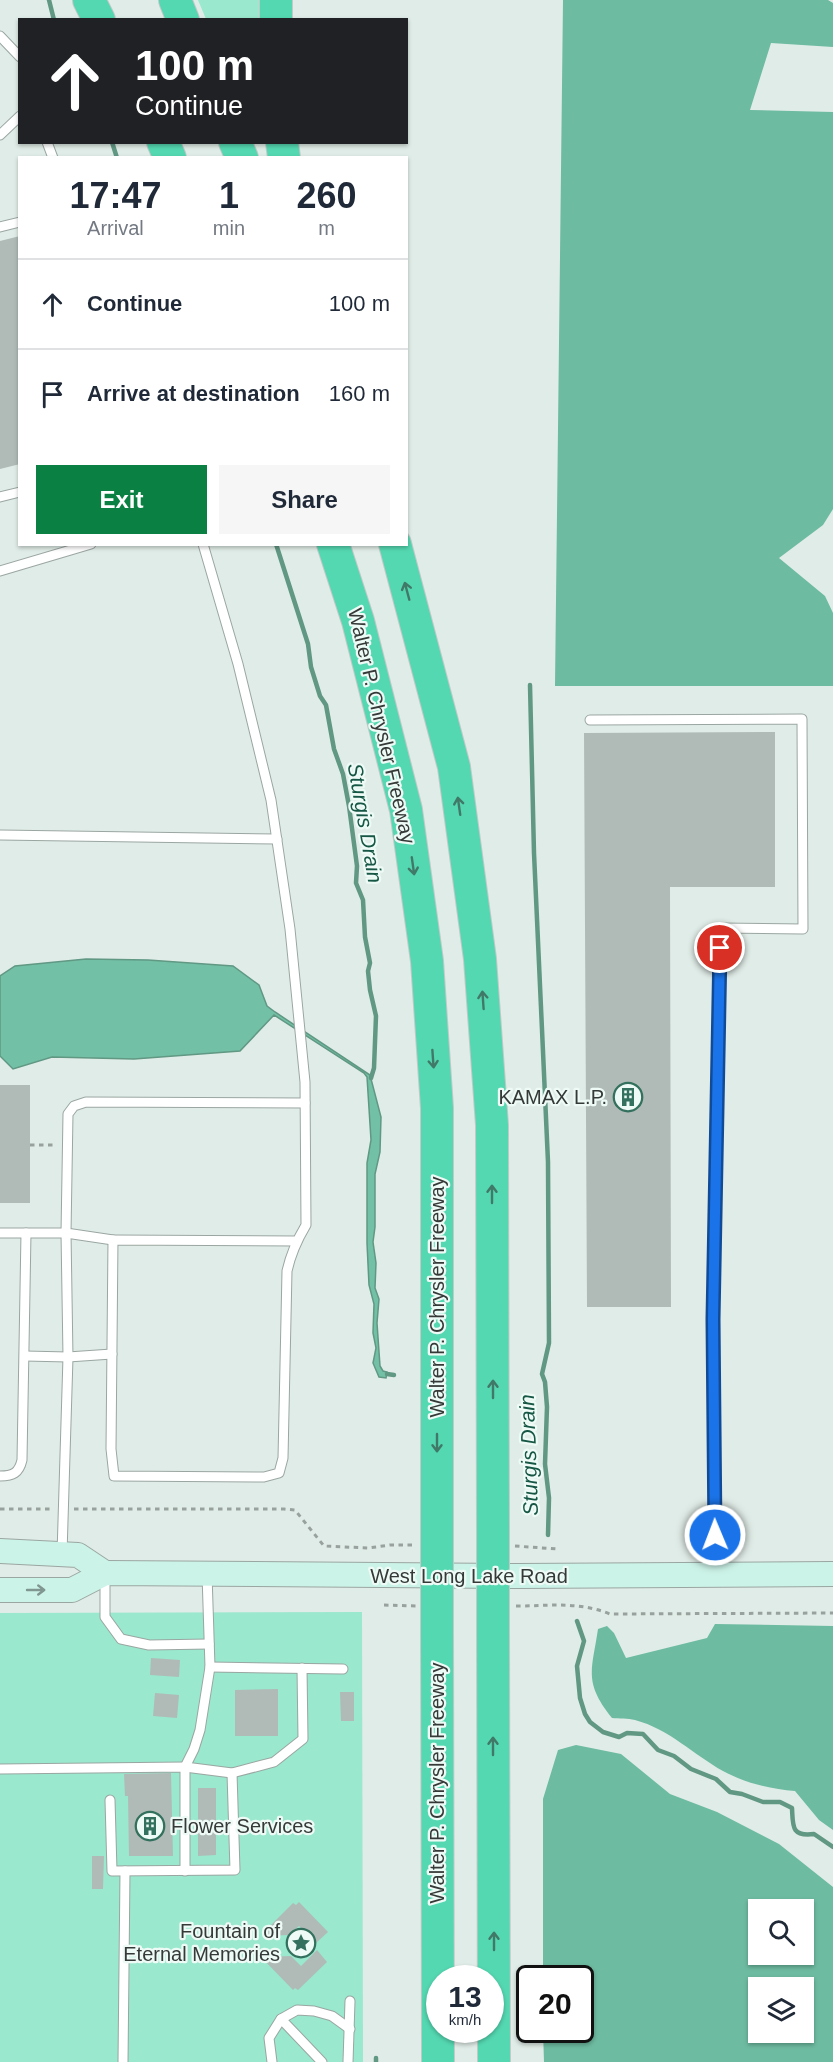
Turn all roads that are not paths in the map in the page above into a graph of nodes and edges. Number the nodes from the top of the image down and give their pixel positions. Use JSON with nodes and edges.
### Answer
{"nodes":[{"id":1,"x":89,"y":0,"type":"edge"},
{"id":2,"x":113,"y":0,"type":"edge"},
{"id":3,"x":175,"y":0,"type":"edge"},
{"id":4,"x":276,"y":0,"type":"edge"},
{"id":5,"x":98,"y":18,"type":"edge"},
{"id":6,"x":120,"y":18,"type":"edge"},
{"id":7,"x":182,"y":18,"type":"edge"},
{"id":8,"x":276,"y":18,"type":"edge"},
{"id":9,"x":0,"y":36,"type":"edge"},
{"id":10,"x":18,"y":55,"type":"edge"},
{"id":11,"x":18,"y":118,"type":"edge"},
{"id":12,"x":0,"y":135,"type":"edge"},
{"id":13,"x":18,"y":222,"type":"edge"},
{"id":14,"x":0,"y":227,"type":"edge"},
{"id":15,"x":18,"y":492,"type":"edge"},
{"id":16,"x":0,"y":497,"type":"edge"},
{"id":17,"x":84,"y":546,"type":"edge"},
{"id":18,"x":204,"y":546,"type":"edge"},
{"id":19,"x":334,"y":546,"type":"edge"},
{"id":20,"x":395,"y":546,"type":"edge"},
{"id":21,"x":0,"y":571,"type":"edge"},
{"id":22,"x":590,"y":720,"type":"dead end"},
{"id":23,"x":0,"y":835,"type":"edge"},
{"id":24,"x":277,"y":839,"type":"junction"},
{"id":25,"x":305,"y":1103,"type":"junction"},
{"id":26,"x":0,"y":1233,"type":"edge"},
{"id":27,"x":26,"y":1233,"type":"junction"},
{"id":28,"x":66,"y":1233,"type":"junction"},
{"id":29,"x":113,"y":1240,"type":"junction"},
{"id":30,"x":297,"y":1240,"type":"junction"},
{"id":31,"x":112,"y":1354,"type":"junction"},
{"id":32,"x":25,"y":1356,"type":"junction"},
{"id":33,"x":68,"y":1357,"type":"junction"},
{"id":34,"x":0,"y":1476,"type":"edge"},
{"id":35,"x":0,"y":1551,"type":"edge"},
{"id":36,"x":62,"y":1554,"type":"junction"},
{"id":37,"x":105,"y":1573,"type":"junction"},
{"id":38,"x":207,"y":1574,"type":"junction"},
{"id":39,"x":833,"y":1574,"type":"edge"},
{"id":40,"x":715,"y":1575,"type":"junction"},
{"id":41,"x":0,"y":1590,"type":"edge"},
{"id":42,"x":209,"y":1644,"type":"junction"},
{"id":43,"x":210,"y":1666,"type":"junction"},
{"id":44,"x":303,"y":1668,"type":"junction"},
{"id":45,"x":343,"y":1669,"type":"dead end"},
{"id":46,"x":185,"y":1767,"type":"junction"},
{"id":47,"x":0,"y":1768,"type":"edge"},
{"id":48,"x":232,"y":1773,"type":"junction"},
{"id":49,"x":110,"y":1800,"type":"dead end"},
{"id":50,"x":185,"y":1870,"type":"junction"},
{"id":51,"x":125,"y":1871,"type":"junction"},
{"id":52,"x":350,"y":2001,"type":"dead end"},
{"id":53,"x":280,"y":2019,"type":"junction"},
{"id":54,"x":350,"y":2029,"type":"junction"},
{"id":55,"x":123,"y":2062,"type":"edge"},
{"id":56,"x":272,"y":2062,"type":"edge"},
{"id":57,"x":322,"y":2062,"type":"edge"},
{"id":58,"x":348,"y":2062,"type":"edge"},
{"id":59,"x":438,"y":2062,"type":"edge"},
{"id":60,"x":494,"y":2062,"type":"edge"}],
"edges":[{"from":1,"to":5,"type":"highway"},
{"from":2,"to":6,"type":"highway"},
{"from":3,"to":7,"type":"highway"},
{"from":4,"to":8,"type":"highway"},
{"from":9,"to":10,"type":"lane"},
{"from":11,"to":12,"type":"lane"},
{"from":13,"to":14,"type":"lane"},
{"from":15,"to":16,"type":"lane"},
{"from":17,"to":21,"type":"lane"},
{"from":18,"to":24,"type":"lane"},
{"from":19,"to":59,"type":"highway","name":"Walter P. Chrysler Freeway","one_way":true,"bridge":true},
{"from":60,"to":20,"type":"highway","one_way":true,"bridge":true},
{"from":22,"to":40,"type":"lane"},
{"from":23,"to":24,"type":"lane"},
{"from":24,"to":25,"type":"lane"},
{"from":25,"to":28,"type":"lane"},
{"from":25,"to":30,"type":"lane"},
{"from":26,"to":27,"type":"lane"},
{"from":27,"to":28,"type":"lane"},
{"from":27,"to":32,"type":"lane"},
{"from":28,"to":29,"type":"lane"},
{"from":28,"to":33,"type":"lane"},
{"from":29,"to":30,"type":"lane"},
{"from":29,"to":31,"type":"lane"},
{"from":30,"to":31,"type":"lane"},
{"from":31,"to":33,"type":"lane"},
{"from":32,"to":33,"type":"lane"},
{"from":32,"to":34,"type":"lane"},
{"from":33,"to":36,"type":"lane"},
{"from":35,"to":36,"type":"main road"},
{"from":36,"to":37,"type":"main road"},
{"from":37,"to":38,"type":"main road","name":"West Long Lake Road"},
{"from":41,"to":37,"type":"main road","name":"West Long Lake Road","one_way":true},
{"from":37,"to":42,"type":"lane"},
{"from":38,"to":40,"type":"main road","name":"West Long Lake Road"},
{"from":38,"to":42,"type":"lane"},
{"from":39,"to":40,"type":"main road","name":"West Long Lake Road"},
{"from":42,"to":43,"type":"lane"},
{"from":43,"to":44,"type":"lane"},
{"from":43,"to":46,"type":"lane"},
{"from":44,"to":45,"type":"lane"},
{"from":44,"to":48,"type":"lane"},
{"from":46,"to":47,"type":"lane"},
{"from":46,"to":48,"type":"lane"},
{"from":46,"to":50,"type":"lane"},
{"from":48,"to":50,"type":"lane"},
{"from":49,"to":51,"type":"lane"},
{"from":50,"to":51,"type":"lane"},
{"from":51,"to":55,"type":"lane"},
{"from":52,"to":54,"type":"lane"},
{"from":53,"to":54,"type":"lane"},
{"from":53,"to":56,"type":"lane"},
{"from":53,"to":57,"type":"lane"},
{"from":54,"to":58,"type":"lane"}]}
